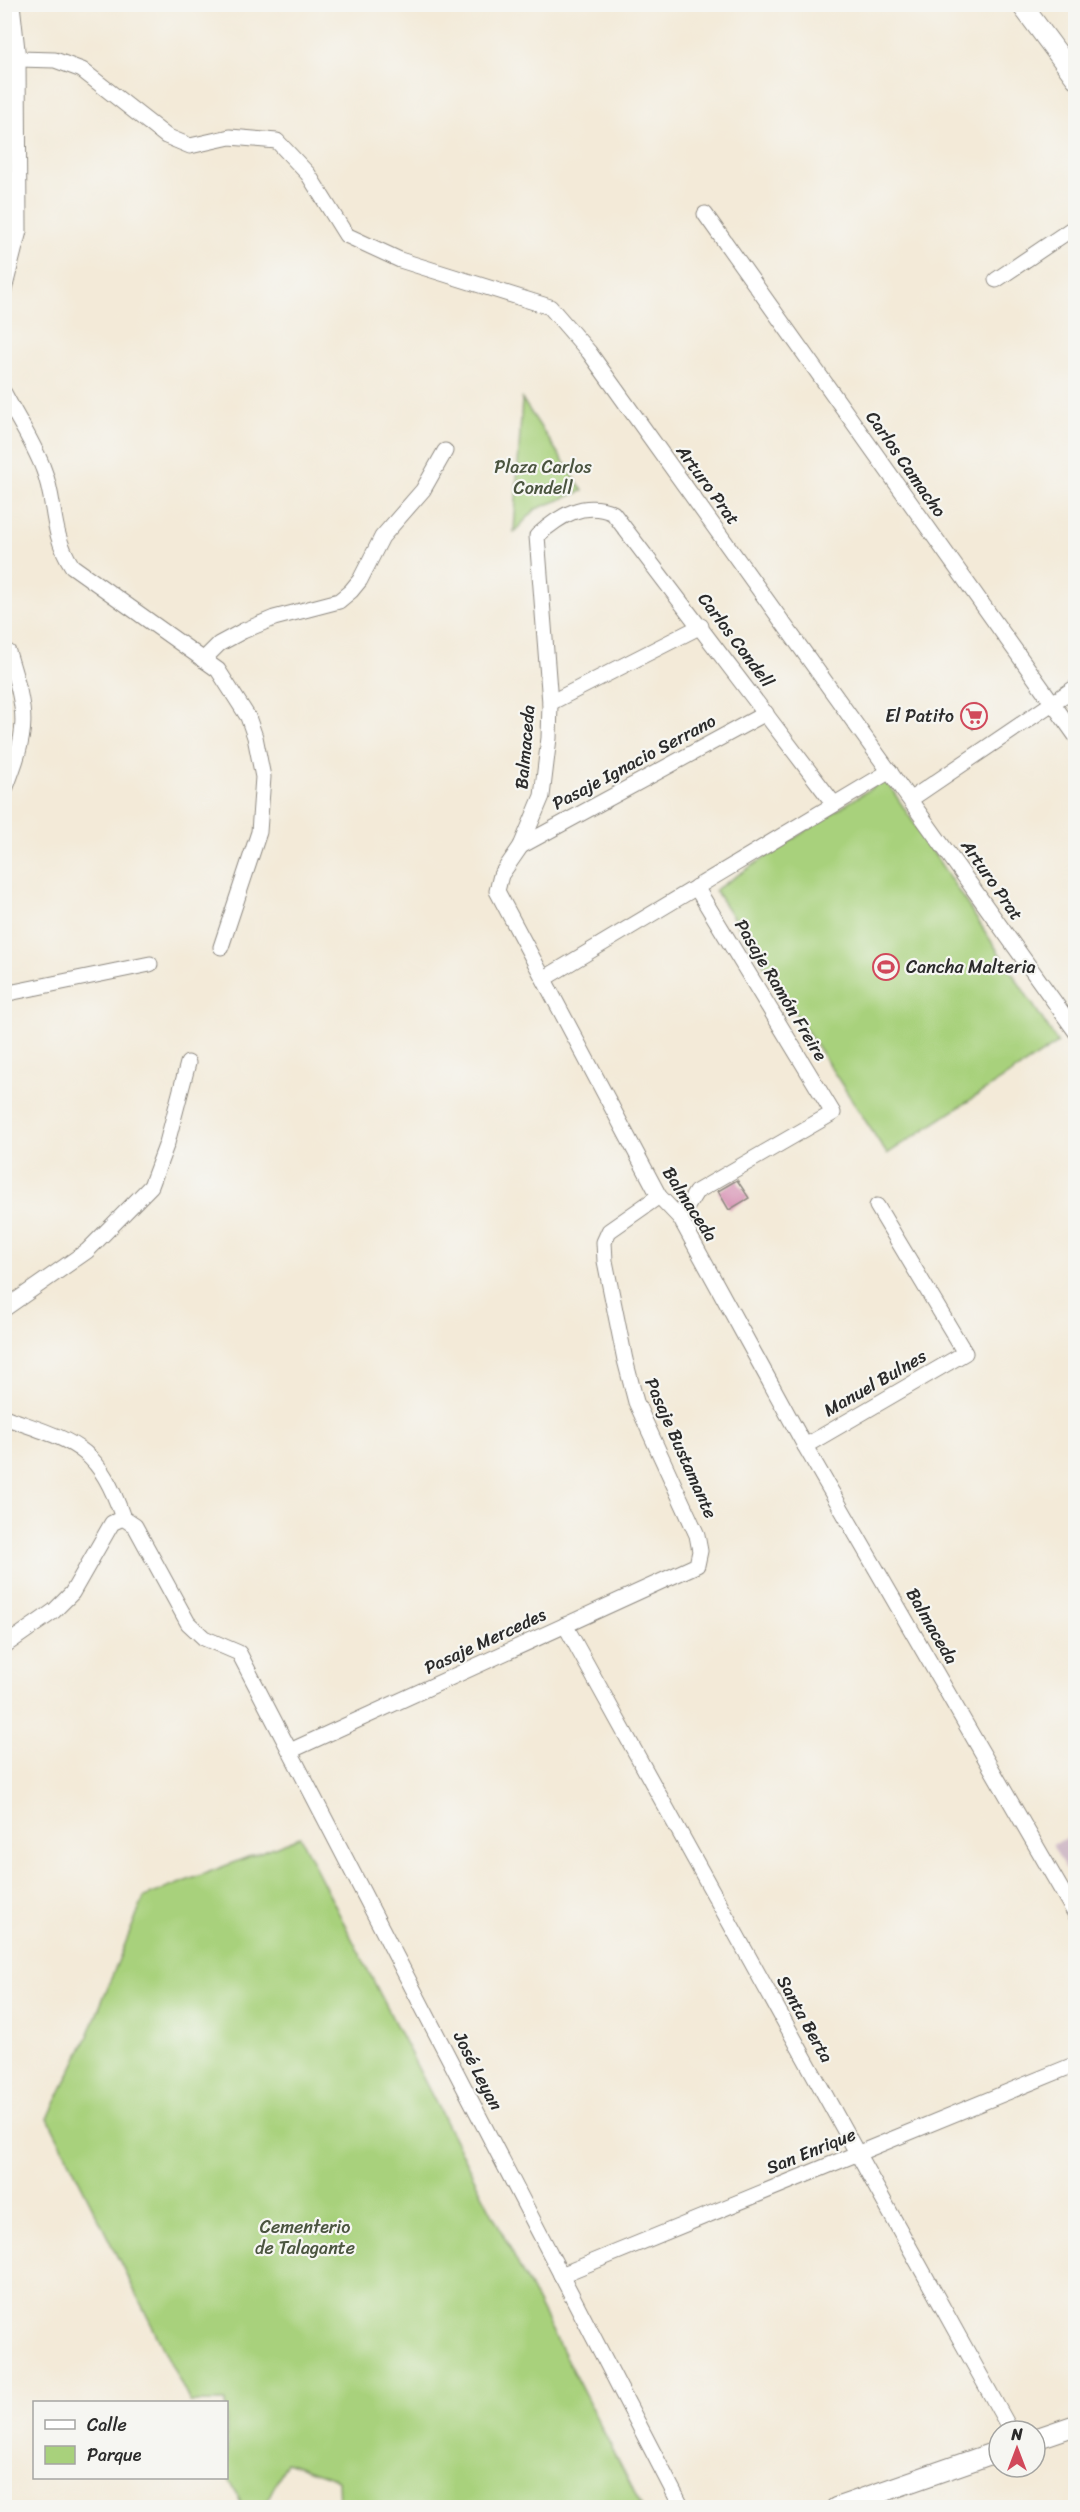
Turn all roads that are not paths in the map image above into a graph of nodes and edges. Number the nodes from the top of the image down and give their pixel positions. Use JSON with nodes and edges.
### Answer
{"nodes":[{"id":1,"x":12,"y":4,"type":"edge"},
{"id":2,"x":1021,"y":4,"type":"edge"},
{"id":3,"x":18,"y":59,"type":"junction"},
{"id":4,"x":1076,"y":78,"type":"edge"},
{"id":5,"x":705,"y":214,"type":"dead end"},
{"id":6,"x":1076,"y":226,"type":"edge"},
{"id":7,"x":996,"y":280,"type":"dead end"},
{"id":8,"x":4,"y":290,"type":"edge"},
{"id":9,"x":4,"y":393,"type":"edge"},
{"id":10,"x":445,"y":451,"type":"dead end"},
{"id":11,"x":601,"y":507,"type":"joint"},
{"id":12,"x":701,"y":627,"type":"junction"},
{"id":13,"x":8,"y":652,"type":"dead end"},
{"id":14,"x":203,"y":660,"type":"junction"},
{"id":15,"x":1076,"y":687,"type":"edge"},
{"id":16,"x":550,"y":703,"type":"junction"},
{"id":17,"x":1052,"y":704,"type":"junction"},
{"id":18,"x":766,"y":713,"type":"junction"},
{"id":19,"x":1076,"y":736,"type":"edge"},
{"id":20,"x":890,"y":771,"type":"junction"},
{"id":21,"x":6,"y":784,"type":"edge"},
{"id":22,"x":911,"y":799,"type":"junction"},
{"id":23,"x":834,"y":804,"type":"junction"},
{"id":24,"x":521,"y":846,"type":"junction"},
{"id":25,"x":696,"y":887,"type":"junction"},
{"id":26,"x":221,"y":947,"type":"dead end"},
{"id":27,"x":150,"y":964,"type":"dead end"},
{"id":28,"x":545,"y":978,"type":"junction"},
{"id":29,"x":4,"y":994,"type":"edge"},
{"id":30,"x":1076,"y":1032,"type":"edge"},
{"id":31,"x":188,"y":1063,"type":"dead end"},
{"id":32,"x":659,"y":1196,"type":"junction"},
{"id":33,"x":877,"y":1206,"type":"dead end"},
{"id":34,"x":680,"y":1218,"type":"junction"},
{"id":35,"x":4,"y":1309,"type":"edge"},
{"id":36,"x":4,"y":1417,"type":"edge"},
{"id":37,"x":805,"y":1446,"type":"junction"},
{"id":38,"x":123,"y":1518,"type":"junction"},
{"id":39,"x":697,"y":1565,"type":"joint"},
{"id":40,"x":565,"y":1625,"type":"junction"},
{"id":41,"x":4,"y":1646,"type":"edge"},
{"id":42,"x":290,"y":1751,"type":"junction"},
{"id":43,"x":1076,"y":1915,"type":"edge"},
{"id":44,"x":1076,"y":2064,"type":"edge"},
{"id":45,"x":857,"y":2153,"type":"junction"},
{"id":46,"x":561,"y":2275,"type":"junction"},
{"id":47,"x":1004,"y":2419,"type":"edge"},
{"id":48,"x":1076,"y":2425,"type":"edge"},
{"id":49,"x":1047,"y":2435,"type":"edge"},
{"id":50,"x":987,"y":2455,"type":"edge"},
{"id":51,"x":682,"y":2508,"type":"edge"},
{"id":52,"x":836,"y":2508,"type":"edge"}],
"edges":[{"from":1,"to":3,"type":"street"},
{"from":2,"to":4,"type":"street"},
{"from":3,"to":8,"type":"street"},
{"from":3,"to":20,"type":"street","name":"Arturo Prat"},
{"from":5,"to":17,"type":"street","name":"Carlos Camacho"},
{"from":6,"to":7,"type":"street"},
{"from":9,"to":14,"type":"street"},
{"from":10,"to":14,"type":"street"},
{"from":11,"to":12,"type":"street","name":"Carlos Condell"},
{"from":11,"to":16,"type":"street","name":"Balmaceda"},
{"from":12,"to":16,"type":"street"},
{"from":12,"to":18,"type":"street","name":"Carlos Condell"},
{"from":13,"to":21,"type":"street"},
{"from":14,"to":26,"type":"street"},
{"from":15,"to":17,"type":"street"},
{"from":16,"to":24,"type":"street","name":"Balmaceda"},
{"from":17,"to":19,"type":"street","name":"Carlos Camacho"},
{"from":17,"to":22,"type":"street"},
{"from":18,"to":23,"type":"street","name":"Carlos Condell"},
{"from":18,"to":24,"type":"street","name":"Pasaje Ignacio Serrano"},
{"from":20,"to":22,"type":"street","name":"Arturo Prat"},
{"from":20,"to":23,"type":"street"},
{"from":22,"to":30,"type":"street","name":"Arturo Prat"},
{"from":23,"to":25,"type":"street"},
{"from":24,"to":28,"type":"street","name":"Balmaceda"},
{"from":25,"to":28,"type":"street"},
{"from":25,"to":34,"type":"street","name":"Pasaje Ramón Freire"},
{"from":27,"to":29,"type":"street"},
{"from":28,"to":32,"type":"street","name":"Balmaceda"},
{"from":31,"to":35,"type":"street"},
{"from":32,"to":34,"type":"street","name":"Balmaceda"},
{"from":32,"to":39,"type":"street","name":"Pasaje Bustamante"},
{"from":33,"to":37,"type":"street","name":"Manuel Bulnes"},
{"from":34,"to":37,"type":"street","name":"Balmaceda"},
{"from":36,"to":38,"type":"street"},
{"from":37,"to":43,"type":"street","name":"Balmaceda"},
{"from":38,"to":41,"type":"street"},
{"from":38,"to":42,"type":"street","name":"José Leyan"},
{"from":39,"to":40,"type":"street","name":"Pasaje Mercedes"},
{"from":40,"to":42,"type":"street","name":"Pasaje Mercedes"},
{"from":40,"to":45,"type":"street","name":"Santa Berta"},
{"from":42,"to":46,"type":"street","name":"José Leyan"},
{"from":44,"to":45,"type":"street","name":"San Enrique"},
{"from":45,"to":46,"type":"street","name":"San Enrique"},
{"from":45,"to":47,"type":"street","name":"Santa Berta"},
{"from":46,"to":51,"type":"street","name":"José Leyan"},
{"from":48,"to":49,"type":"street"},
{"from":50,"to":52,"type":"street"}]}
